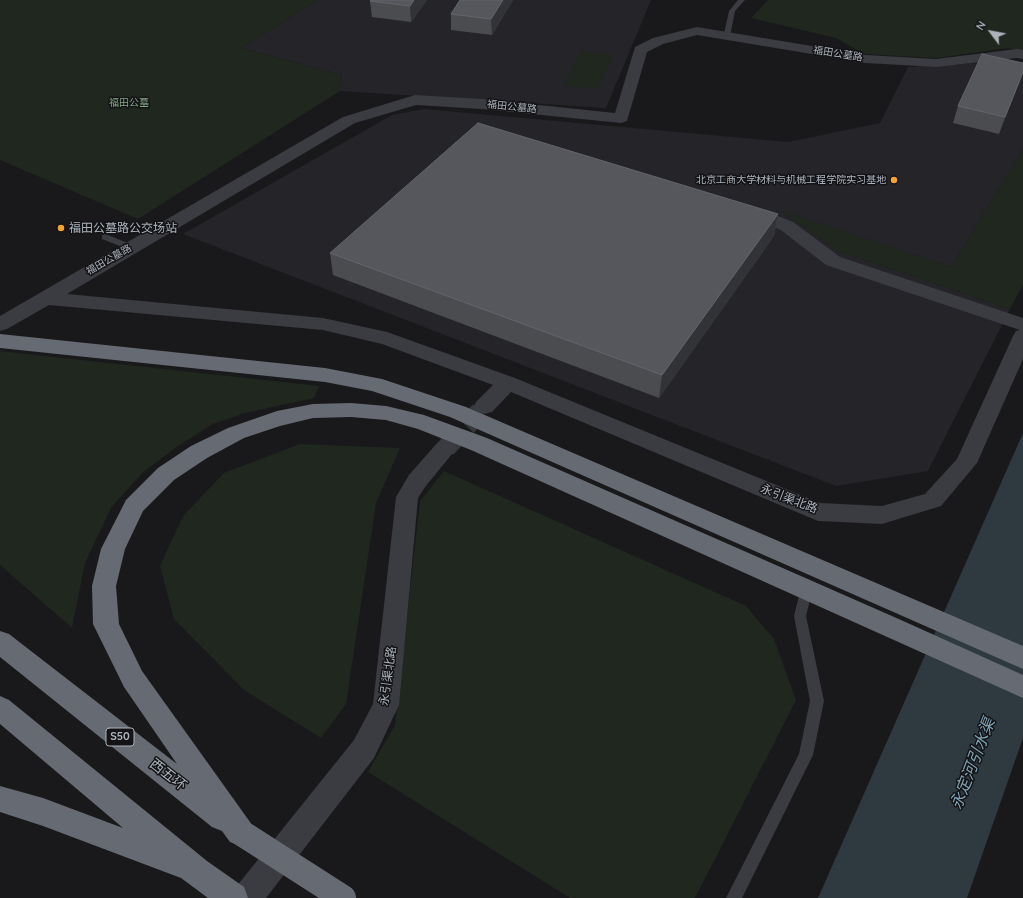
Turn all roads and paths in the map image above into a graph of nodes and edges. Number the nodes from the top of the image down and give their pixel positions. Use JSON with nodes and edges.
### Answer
{"nodes":[{"id":1,"x":742,"y":0,"type":"edge"},
{"id":2,"x":726,"y":36,"type":"junction"},
{"id":3,"x":1023,"y":55,"type":"edge"},
{"id":4,"x":733,"y":205,"type":"edge"},
{"id":5,"x":105,"y":237,"type":"dead end"},
{"id":6,"x":130,"y":247,"type":"junction"},
{"id":7,"x":44,"y":298,"type":"junction"},
{"id":8,"x":1023,"y":325,"type":"edge"},
{"id":9,"x":3,"y":336,"type":"edge"},
{"id":10,"x":1023,"y":336,"type":"edge"},
{"id":11,"x":508,"y":383,"type":"junction"},
{"id":12,"x":484,"y":407,"type":"tunnel mouth"},
{"id":13,"x":446,"y":448,"type":"tunnel mouth"},
{"id":14,"x":807,"y":588,"type":"junction"},
{"id":15,"x":897,"y":616,"type":"junction"},
{"id":16,"x":0,"y":642,"type":"edge"},
{"id":17,"x":1023,"y":658,"type":"edge"},
{"id":18,"x":1023,"y":687,"type":"edge"},
{"id":19,"x":0,"y":708,"type":"edge"},
{"id":20,"x":0,"y":800,"type":"edge"},
{"id":21,"x":240,"y":832,"type":"junction"},
{"id":22,"x":196,"y":871,"type":"junction"},
{"id":23,"x":233,"y":898,"type":"edge"},
{"id":24,"x":247,"y":898,"type":"edge"},
{"id":25,"x":343,"y":898,"type":"edge"},
{"id":26,"x":734,"y":898,"type":"edge"}],
"edges":[{"from":1,"to":2,"type":"lane"},
{"from":2,"to":3,"type":"street","name":"福田公墓路"},
{"from":2,"to":6,"type":"street","name":"福田公墓路"},
{"from":4,"to":8,"type":"street"},
{"from":5,"to":6,"type":"lane"},
{"from":6,"to":7,"type":"street","name":"福田公墓路"},
{"from":7,"to":9,"type":"street","name":"福田公墓路"},
{"from":7,"to":11,"type":"street","name":"永引渠北路"},
{"from":9,"to":15,"type":"highway"},
{"from":10,"to":11,"type":"street","name":"永引渠北路"},
{"from":11,"to":12,"type":"street"},
{"from":13,"to":24,"type":"street","name":"永引渠北路"},
{"from":14,"to":15,"type":"highway"},
{"from":14,"to":21,"type":"highway"},
{"from":14,"to":26,"type":"lane"},
{"from":15,"to":17,"type":"highway"},
{"from":15,"to":18,"type":"highway"},
{"from":16,"to":21,"type":"highway","name":"西五环","number":"S50"},
{"from":19,"to":22,"type":"highway"},
{"from":20,"to":22,"type":"highway"},
{"from":21,"to":25,"type":"highway","name":"西五环","number":"S50","bridge":true},
{"from":22,"to":23,"type":"highway"}]}
